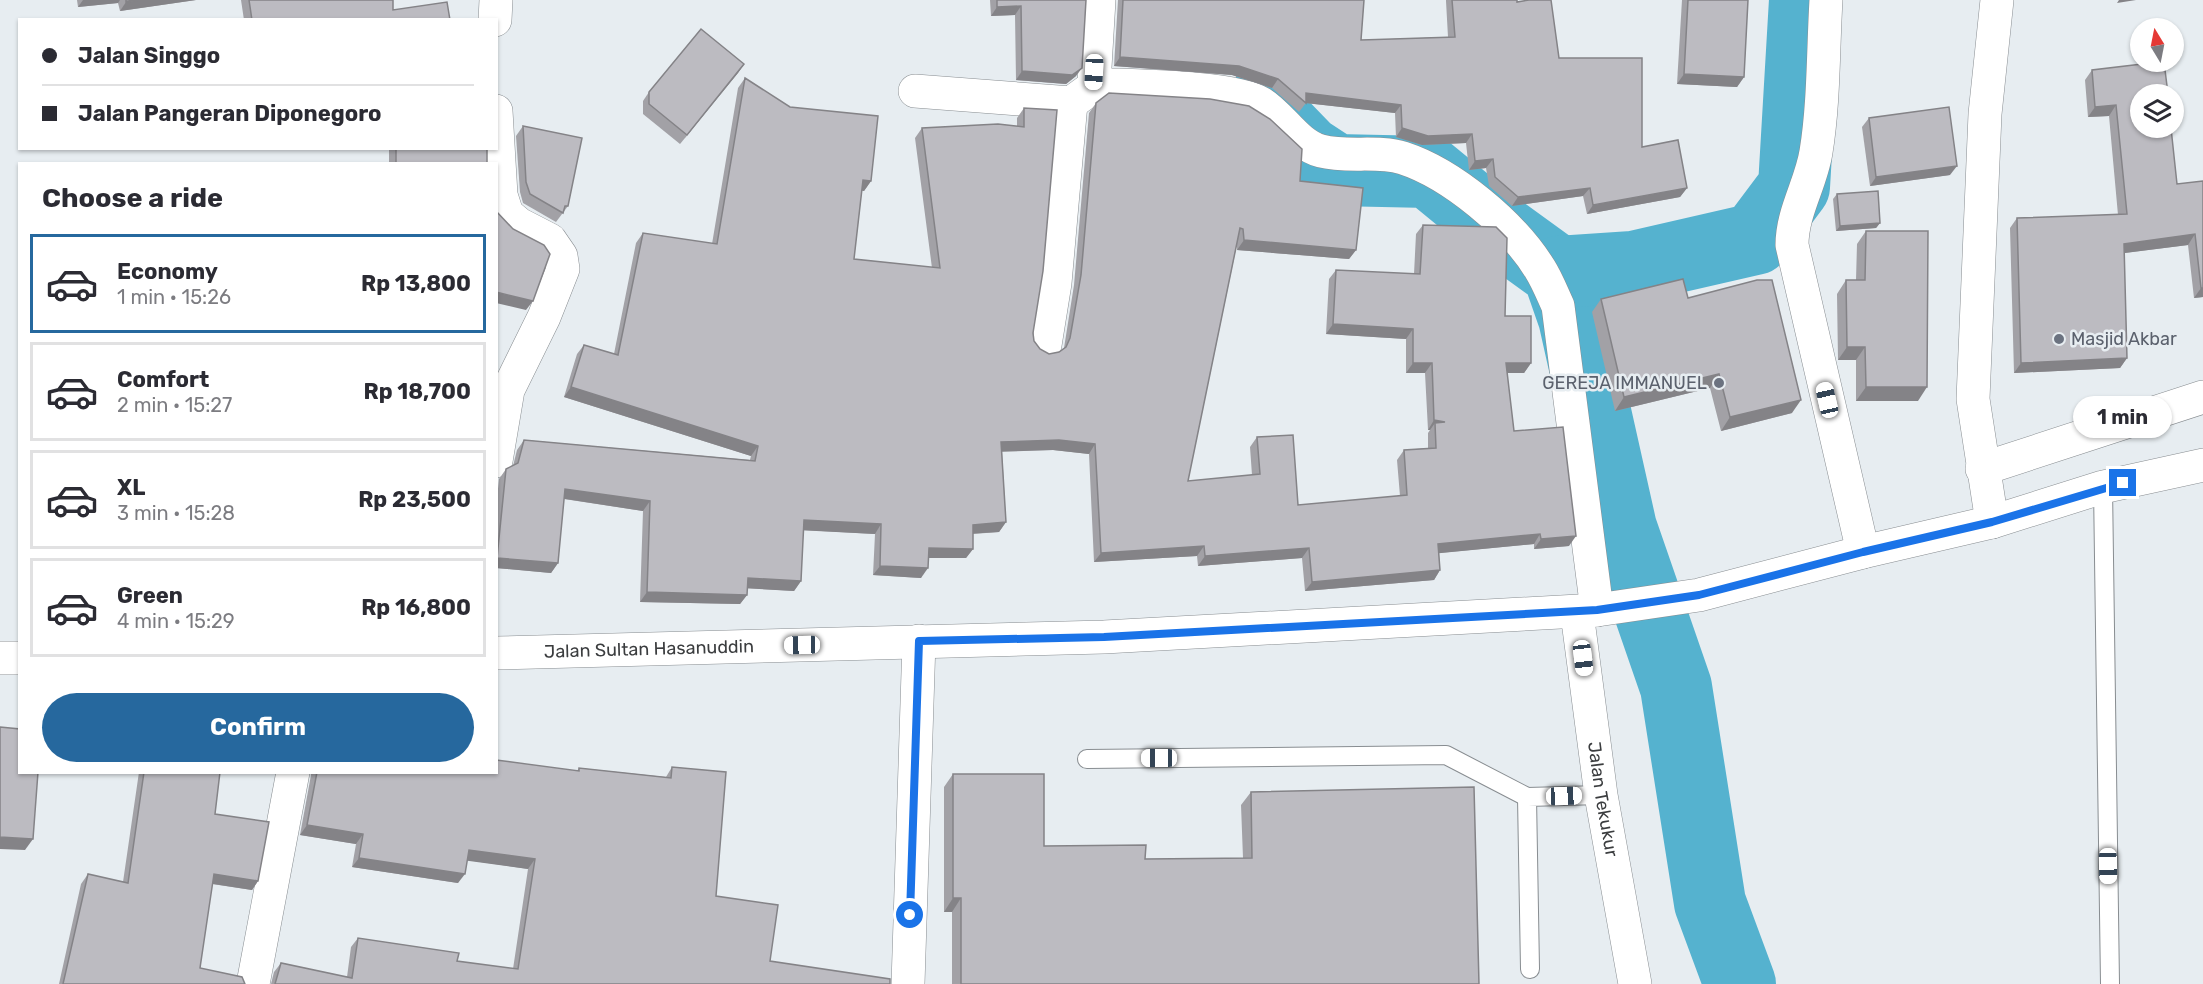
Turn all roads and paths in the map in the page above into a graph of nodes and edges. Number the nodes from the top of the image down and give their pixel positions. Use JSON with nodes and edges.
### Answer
{"nodes":[{"id":1,"x":496,"y":0,"type":"edge"},
{"id":2,"x":1099,"y":0,"type":"edge"},
{"id":3,"x":1826,"y":0,"type":"edge"},
{"id":4,"x":1997,"y":0,"type":"edge"},
{"id":5,"x":495,"y":18,"type":"edge"},
{"id":6,"x":915,"y":91,"type":"dead end"},
{"id":7,"x":1083,"y":94,"type":"junction"},
{"id":8,"x":498,"y":145,"type":"edge"},
{"id":9,"x":1045,"y":345,"type":"dead end"},
{"id":10,"x":2203,"y":397,"type":"edge"},
{"id":11,"x":498,"y":449,"type":"edge"},
{"id":12,"x":2203,"y":465,"type":"edge"},
{"id":13,"x":1982,"y":469,"type":"junction"},
{"id":14,"x":2103,"y":487,"type":"junction"},
{"id":15,"x":1992,"y":522,"type":"junction"},
{"id":16,"x":1863,"y":552,"type":"junction"},
{"id":17,"x":1597,"y":610,"type":"junction"},
{"id":18,"x":919,"y":641,"type":"junction"},
{"id":19,"x":498,"y":653,"type":"edge"},
{"id":20,"x":0,"y":658,"type":"edge"},
{"id":21,"x":18,"y":658,"type":"edge"},
{"id":22,"x":1088,"y":759,"type":"dead end"},
{"id":23,"x":293,"y":774,"type":"edge"},
{"id":24,"x":1601,"y":795,"type":"junction"},
{"id":25,"x":1527,"y":797,"type":"junction"},
{"id":26,"x":1530,"y":969,"type":"dead end"},
{"id":27,"x":253,"y":984,"type":"edge"},
{"id":28,"x":908,"y":984,"type":"edge"},
{"id":29,"x":1635,"y":984,"type":"edge"},
{"id":30,"x":2110,"y":984,"type":"edge"}],
"edges":[{"from":1,"to":5,"type":"main road"},
{"from":2,"to":7,"type":"main road"},
{"from":3,"to":16,"type":"main road"},
{"from":4,"to":13,"type":"main road"},
{"from":6,"to":7,"type":"main road","name":"Jalan Tekukur"},
{"from":7,"to":9,"type":"main road"},
{"from":7,"to":17,"type":"main road","name":"Jalan Tekukur"},
{"from":8,"to":11,"type":"main road"},
{"from":10,"to":13,"type":"main road"},
{"from":12,"to":14,"type":"main road","name":"Jalan Sultan Hasanuddin"},
{"from":13,"to":15,"type":"main road"},
{"from":14,"to":15,"type":"main road","name":"Jalan Sultan Hasanuddin"},
{"from":14,"to":30,"type":"lane"},
{"from":15,"to":16,"type":"main road","name":"Jalan Sultan Hasanuddin"},
{"from":16,"to":17,"type":"main road","name":"Jalan Sultan Hasanuddin"},
{"from":17,"to":18,"type":"main road","name":"Jalan Sultan Hasanuddin"},
{"from":17,"to":24,"type":"main road","name":"Jalan Tekukur"},
{"from":18,"to":19,"type":"main road","name":"Jalan Sultan Hasanuddin"},
{"from":18,"to":28,"type":"main road"},
{"from":20,"to":21,"type":"main road"},
{"from":22,"to":25,"type":"lane"},
{"from":23,"to":27,"type":"main road"},
{"from":24,"to":25,"type":"lane"},
{"from":24,"to":29,"type":"main road","name":"Jalan Tekukur"},
{"from":25,"to":26,"type":"lane"}]}
